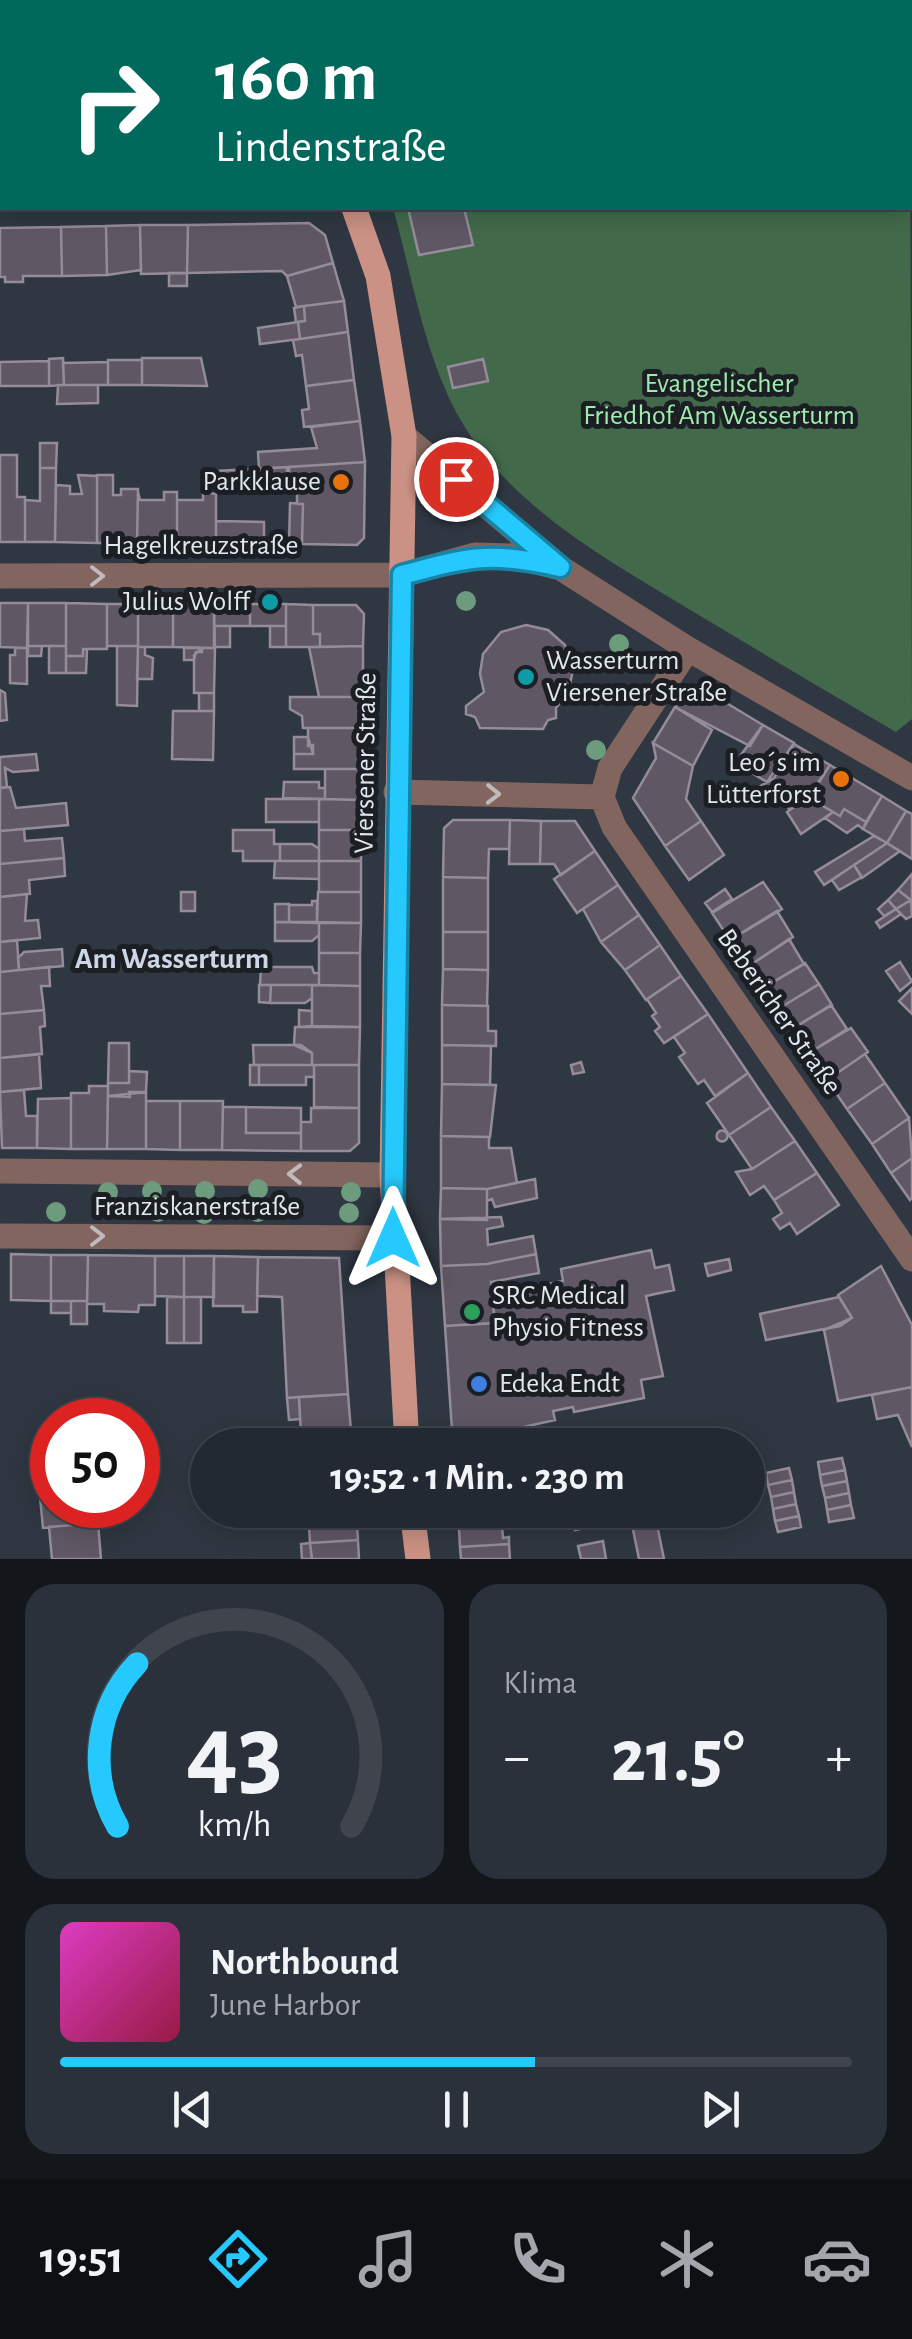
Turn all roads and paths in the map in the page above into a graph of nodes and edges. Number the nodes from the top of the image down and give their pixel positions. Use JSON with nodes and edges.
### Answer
{"nodes":[{"id":1,"x":355,"y":210,"type":"edge"},
{"id":2,"x":404,"y":436,"type":"junction"},
{"id":3,"x":560,"y":567,"type":"junction"},
{"id":4,"x":402,"y":575,"type":"junction"},
{"id":5,"x":0,"y":576,"type":"edge"},
{"id":6,"x":688,"y":649,"type":"junction"},
{"id":7,"x":909,"y":771,"type":"edge"},
{"id":8,"x":396,"y":792,"type":"junction"},
{"id":9,"x":602,"y":796,"type":"junction"},
{"id":10,"x":0,"y":1171,"type":"edge"},
{"id":11,"x":392,"y":1176,"type":"junction"},
{"id":12,"x":0,"y":1236,"type":"edge"},
{"id":13,"x":393,"y":1238,"type":"junction"},
{"id":14,"x":912,"y":1259,"type":"edge"},
{"id":15,"x":406,"y":1428,"type":"edge"},
{"id":16,"x":414,"y":1528,"type":"edge"},
{"id":17,"x":418,"y":1559,"type":"edge"}],
"edges":[{"from":1,"to":2,"type":"main road","name":"Viersener Straße"},
{"from":2,"to":3,"type":"street"},
{"from":2,"to":4,"type":"main road","name":"Viersener Straße"},
{"from":3,"to":4,"type":"street","name":"Hagelkreuzstraße"},
{"from":3,"to":6,"type":"street"},
{"from":5,"to":4,"type":"street","name":"Hagelkreuzstraße","one_way":true},
{"from":4,"to":8,"type":"main road","name":"Viersener Straße"},
{"from":6,"to":7,"type":"street"},
{"from":6,"to":9,"type":"street"},
{"from":8,"to":9,"type":"street","one_way":true},
{"from":8,"to":11,"type":"main road","name":"Viersener Straße"},
{"from":9,"to":14,"type":"street","name":"Bebericher Straße"},
{"from":11,"to":10,"type":"street","name":"Franziskanerstraße","one_way":true},
{"from":11,"to":13,"type":"main road","name":"Viersener Straße"},
{"from":12,"to":13,"type":"street","name":"Franziskanerstraße","one_way":true},
{"from":13,"to":15,"type":"main road","name":"Viersener Straße"},
{"from":16,"to":17,"type":"main road"}]}
